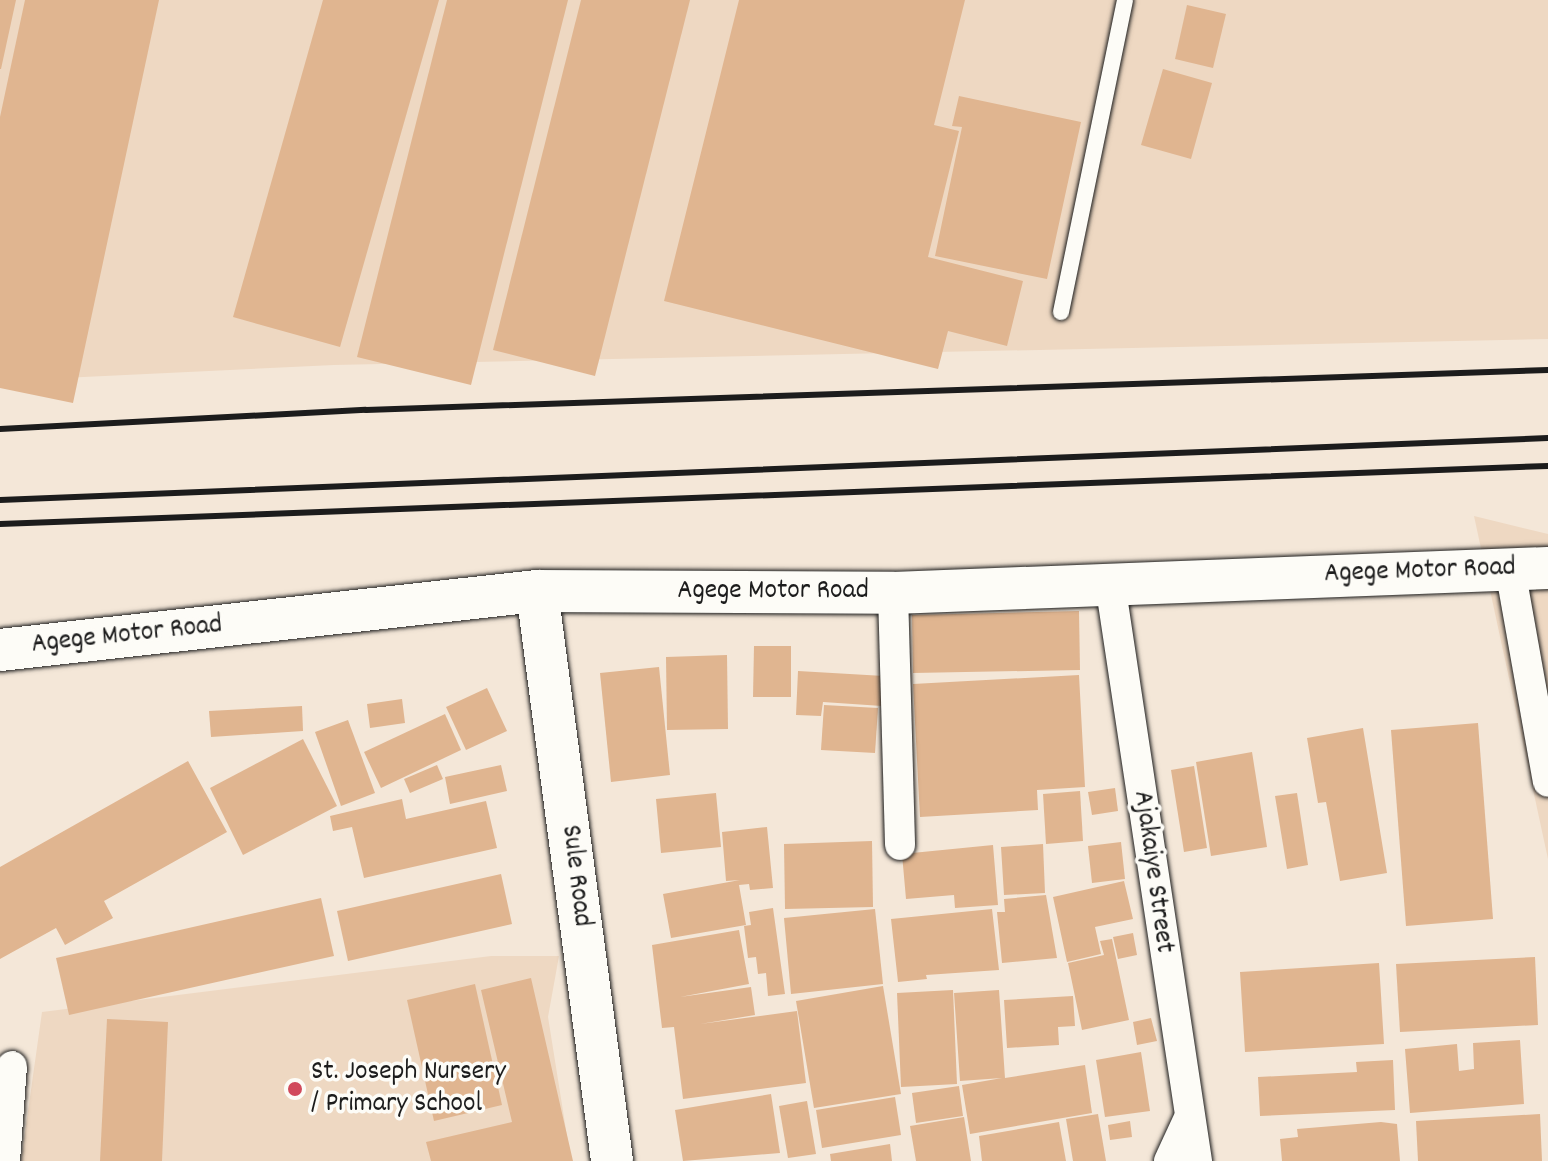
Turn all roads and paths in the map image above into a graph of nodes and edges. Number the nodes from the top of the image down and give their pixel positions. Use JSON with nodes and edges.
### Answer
{"nodes":[{"id":1,"x":1125,"y":0,"type":"edge"},
{"id":2,"x":1061,"y":312,"type":"dead end"},
{"id":3,"x":1529,"y":568,"type":"edge"},
{"id":4,"x":1110,"y":583,"type":"junction"},
{"id":5,"x":537,"y":591,"type":"junction"},
{"id":6,"x":893,"y":593,"type":"junction"},
{"id":7,"x":0,"y":650,"type":"edge"},
{"id":8,"x":1548,"y":782,"type":"edge"},
{"id":9,"x":900,"y":845,"type":"dead end"},
{"id":10,"x":12,"y":1066,"type":"dead end"},
{"id":11,"x":1188,"y":1120,"type":"junction"},
{"id":12,"x":5,"y":1161,"type":"edge"},
{"id":13,"x":612,"y":1161,"type":"edge"},
{"id":14,"x":1169,"y":1161,"type":"edge"},
{"id":15,"x":1197,"y":1161,"type":"edge"}],
"edges":[{"from":1,"to":2,"type":"lane"},
{"from":3,"to":4,"type":"main road","name":"Agege Motor Road"},
{"from":3,"to":8,"type":"street"},
{"from":4,"to":6,"type":"main road","name":"Agege Motor Road"},
{"from":4,"to":11,"type":"street","name":"Ajakaiye Street"},
{"from":5,"to":6,"type":"main road","name":"Agege Motor Road"},
{"from":5,"to":7,"type":"main road","name":"Agege Motor Road"},
{"from":5,"to":13,"type":"main road","name":"Sule Road"},
{"from":6,"to":9,"type":"street"},
{"from":10,"to":12,"type":"street"},
{"from":11,"to":14,"type":"street"},
{"from":11,"to":15,"type":"street","name":"Ajakaiye Street"}]}
